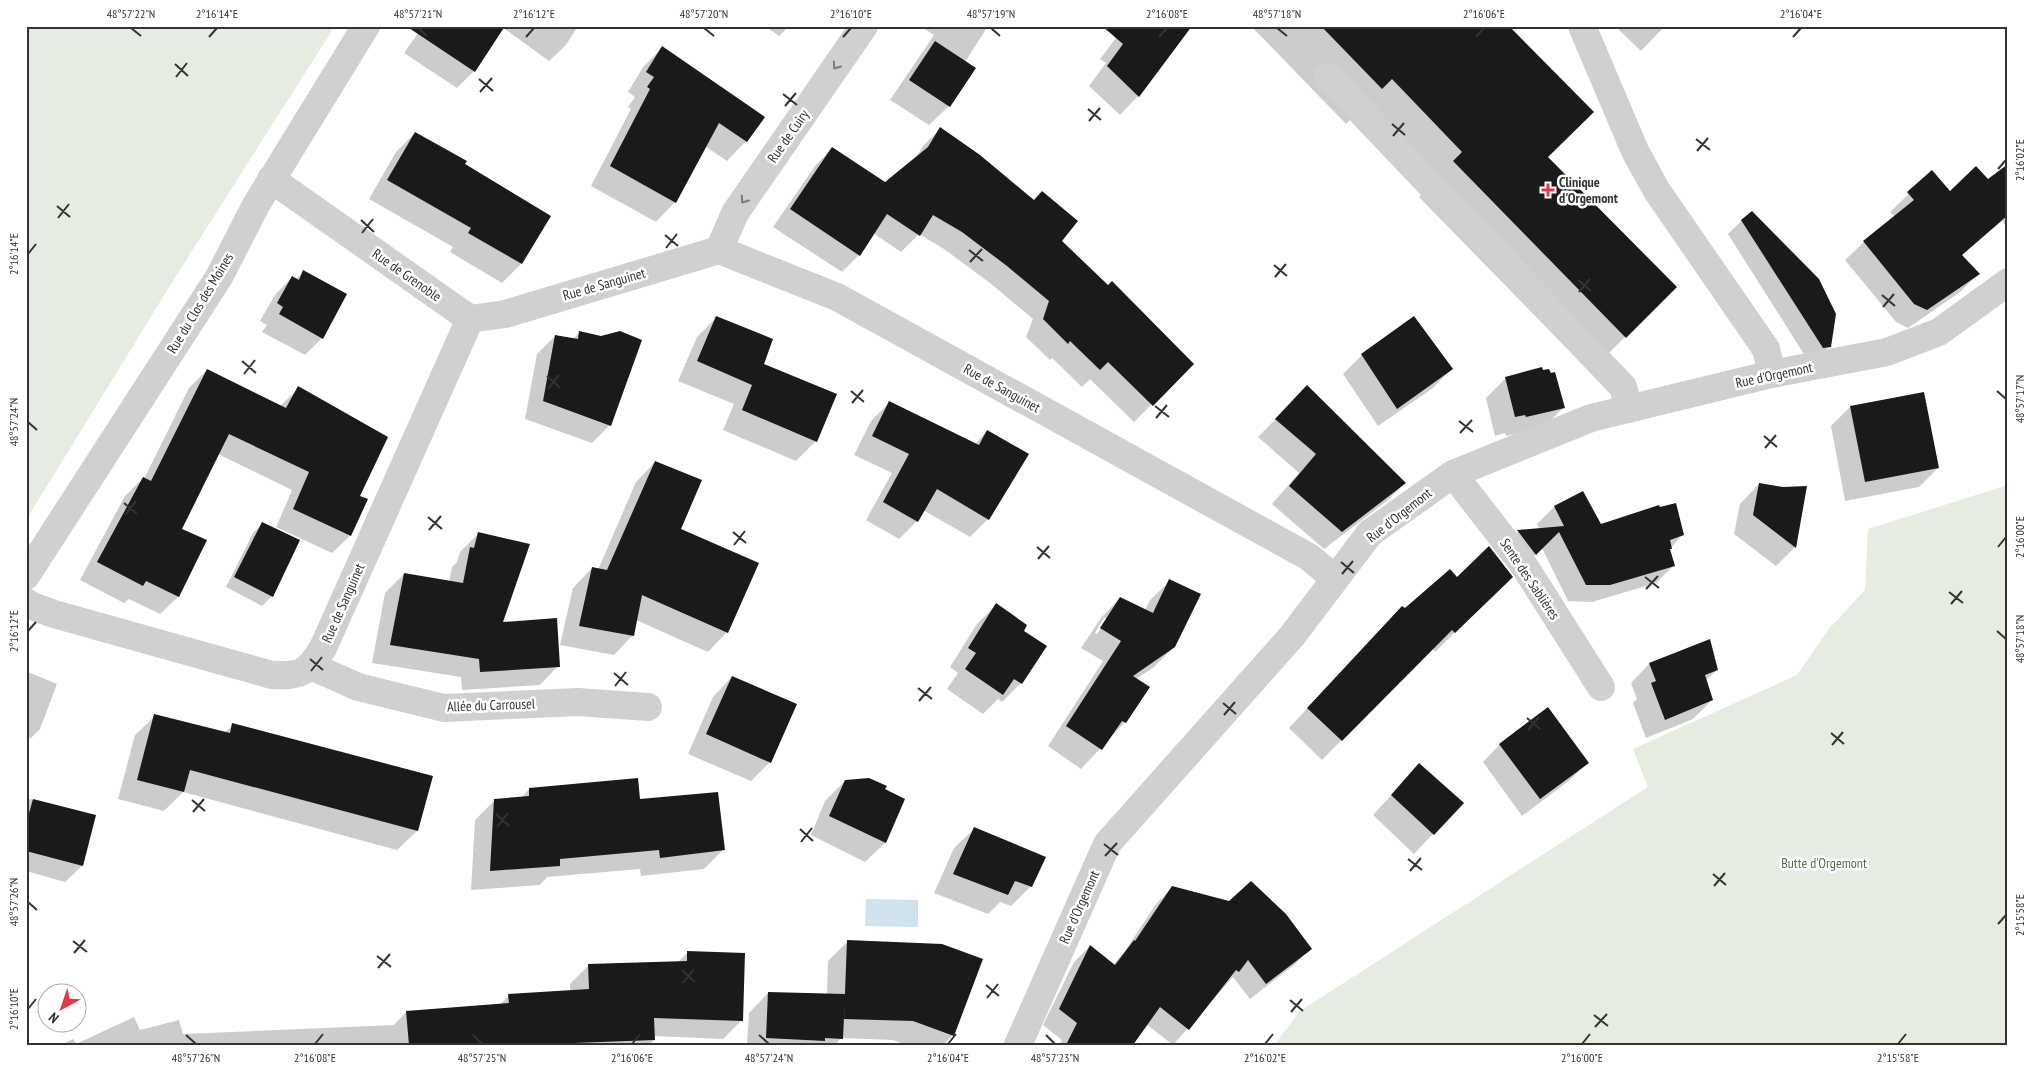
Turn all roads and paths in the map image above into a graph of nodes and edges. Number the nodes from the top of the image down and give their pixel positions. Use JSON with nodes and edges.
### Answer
{"nodes":[{"id":1,"x":366,"y":26,"type":"edge"},
{"id":2,"x":864,"y":26,"type":"edge"},
{"id":3,"x":1582,"y":26,"type":"edge"},
{"id":4,"x":1328,"y":78,"type":"dead end"},
{"id":5,"x":271,"y":180,"type":"junction"},
{"id":6,"x":720,"y":250,"type":"junction"},
{"id":7,"x":2008,"y":282,"type":"edge"},
{"id":8,"x":470,"y":319,"type":"junction"},
{"id":9,"x":1772,"y":374,"type":"junction"},
{"id":10,"x":1630,"y":409,"type":"junction"},
{"id":11,"x":1453,"y":474,"type":"junction"},
{"id":12,"x":26,"y":576,"type":"edge"},
{"id":13,"x":1334,"y":578,"type":"junction"},
{"id":14,"x":26,"y":602,"type":"edge"},
{"id":15,"x":311,"y":666,"type":"junction"},
{"id":16,"x":1601,"y":687,"type":"dead end"},
{"id":17,"x":648,"y":707,"type":"dead end"},
{"id":18,"x":1018,"y":1045,"type":"edge"}],
"edges":[{"from":1,"to":5,"type":"street","name":"Rue du Clos des Moines"},
{"from":2,"to":6,"type":"street","name":"Rue de Cuiry","one_way":true},
{"from":3,"to":9,"type":"street"},
{"from":4,"to":10,"type":"street"},
{"from":5,"to":8,"type":"street","name":"Rue de Grenoble"},
{"from":5,"to":12,"type":"street","name":"Rue du Clos des Moines"},
{"from":6,"to":8,"type":"street","name":"Rue de Sanguinet"},
{"from":6,"to":13,"type":"street","name":"Rue de Sanguinet"},
{"from":7,"to":9,"type":"street","name":"Rue d'Orgemont"},
{"from":8,"to":15,"type":"street","name":"Rue de Sanguinet"},
{"from":9,"to":10,"type":"street","name":"Rue d'Orgemont"},
{"from":10,"to":11,"type":"street","name":"Rue d'Orgemont"},
{"from":11,"to":13,"type":"street","name":"Rue d'Orgemont"},
{"from":11,"to":16,"type":"street","name":"Sente des Sablières"},
{"from":13,"to":18,"type":"street","name":"Rue d'Orgemont"},
{"from":14,"to":15,"type":"street"},
{"from":15,"to":17,"type":"street","name":"Allée du Carrousel"}]}
